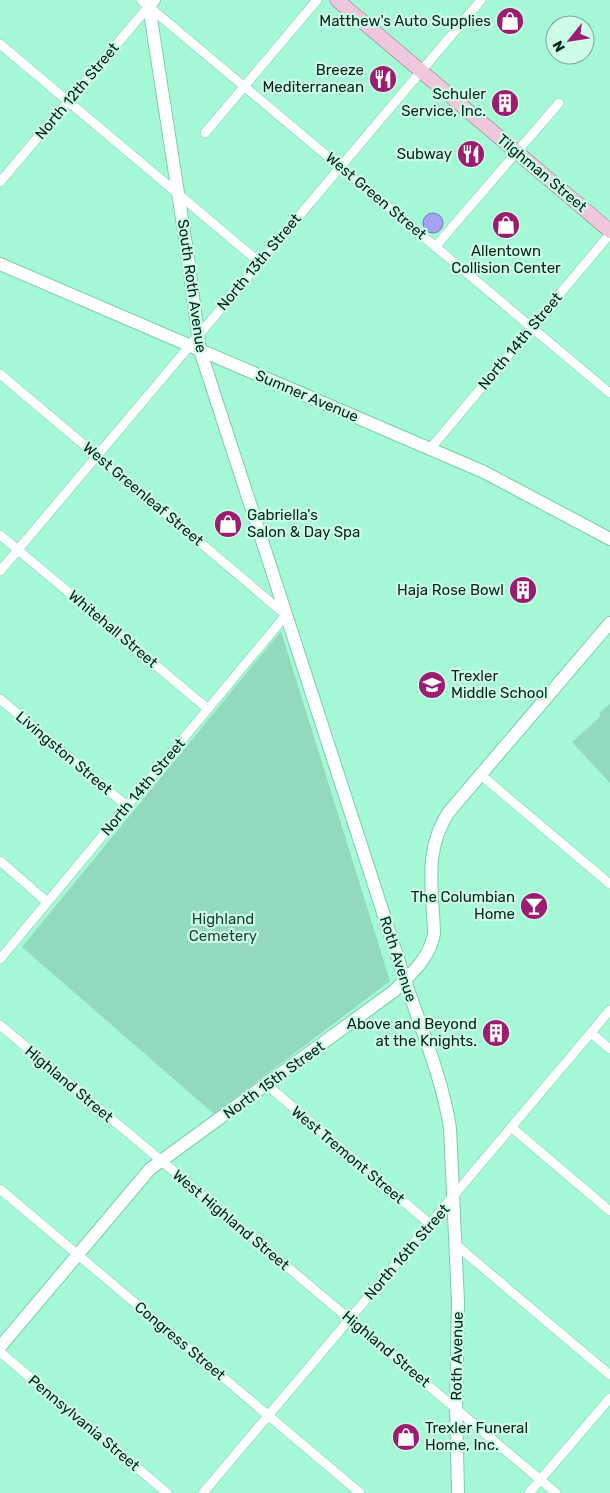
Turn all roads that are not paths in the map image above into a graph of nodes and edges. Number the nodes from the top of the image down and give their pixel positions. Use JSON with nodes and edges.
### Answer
{"nodes":[{"id":1,"x":317,"y":0,"type":"edge"},
{"id":2,"x":337,"y":0,"type":"edge"},
{"id":3,"x":481,"y":0,"type":"edge"},
{"id":4,"x":148,"y":2,"type":"edge"},
{"id":5,"x":0,"y":44,"type":"edge"},
{"id":6,"x":421,"y":71,"type":"junction"},
{"id":7,"x":245,"y":86,"type":"junction"},
{"id":8,"x":68,"y":101,"type":"junction"},
{"id":9,"x":559,"y":103,"type":"dead end"},
{"id":10,"x":205,"y":133,"type":"dead end"},
{"id":11,"x":517,"y":152,"type":"junction"},
{"id":12,"x":340,"y":166,"type":"junction"},
{"id":13,"x":0,"y":182,"type":"edge"},
{"id":14,"x":179,"y":194,"type":"junction"},
{"id":15,"x":610,"y":232,"type":"edge"},
{"id":16,"x":435,"y":247,"type":"junction"},
{"id":17,"x":259,"y":262,"type":"junction"},
{"id":18,"x":0,"y":264,"type":"edge"},
{"id":19,"x":531,"y":328,"type":"junction"},
{"id":20,"x":200,"y":332,"type":"junction"},
{"id":21,"x":195,"y":348,"type":"junction"},
{"id":22,"x":0,"y":374,"type":"edge"},
{"id":23,"x":610,"y":393,"type":"edge"},
{"id":24,"x":430,"y":449,"type":"junction"},
{"id":25,"x":97,"y":455,"type":"junction"},
{"id":26,"x":597,"y":531,"type":"junction"},
{"id":27,"x":0,"y":535,"type":"edge"},
{"id":28,"x":610,"y":538,"type":"edge"},
{"id":29,"x":610,"y":546,"type":"edge"},
{"id":30,"x":18,"y":550,"type":"junction"},
{"id":31,"x":0,"y":570,"type":"edge"},
{"id":32,"x":286,"y":615,"type":"junction"},
{"id":33,"x":610,"y":623,"type":"edge"},
{"id":34,"x":0,"y":699,"type":"edge"},
{"id":35,"x":208,"y":710,"type":"junction"},
{"id":36,"x":481,"y":775,"type":"junction"},
{"id":37,"x":127,"y":806,"type":"junction"},
{"id":38,"x":0,"y":861,"type":"edge"},
{"id":39,"x":610,"y":884,"type":"edge"},
{"id":40,"x":47,"y":902,"type":"junction"},
{"id":41,"x":0,"y":959,"type":"edge"},
{"id":42,"x":405,"y":980,"type":"junction"},
{"id":43,"x":610,"y":1010,"type":"edge"},
{"id":44,"x":0,"y":1025,"type":"edge"},
{"id":45,"x":591,"y":1032,"type":"junction"},
{"id":46,"x":610,"y":1048,"type":"edge"},
{"id":47,"x":266,"y":1085,"type":"junction"},
{"id":48,"x":511,"y":1128,"type":"junction"},
{"id":49,"x":161,"y":1162,"type":"junction"},
{"id":50,"x":0,"y":1189,"type":"edge"},
{"id":51,"x":453,"y":1198,"type":"junction"},
{"id":52,"x":610,"y":1210,"type":"edge"},
{"id":53,"x":430,"y":1224,"type":"junction"},
{"id":54,"x":455,"y":1244,"type":"junction"},
{"id":55,"x":78,"y":1255,"type":"junction"},
{"id":56,"x":300,"y":1278,"type":"joint"},
{"id":57,"x":350,"y":1319,"type":"junction"},
{"id":58,"x":0,"y":1347,"type":"edge"},
{"id":59,"x":0,"y":1352,"type":"edge"},
{"id":60,"x":610,"y":1375,"type":"edge"},
{"id":61,"x":610,"y":1398,"type":"edge"},
{"id":62,"x":456,"y":1409,"type":"junction"},
{"id":63,"x":268,"y":1415,"type":"junction"},
{"id":64,"x":540,"y":1480,"type":"junction"},
{"id":65,"x":167,"y":1493,"type":"edge"},
{"id":66,"x":203,"y":1493,"type":"edge"},
{"id":67,"x":360,"y":1493,"type":"edge"},
{"id":68,"x":458,"y":1493,"type":"edge"},
{"id":69,"x":529,"y":1493,"type":"edge"},
{"id":70,"x":556,"y":1493,"type":"edge"}],
"edges":[{"from":1,"to":7,"type":"street"},
{"from":2,"to":6,"type":"main road","name":"Tilghman Street"},
{"from":3,"to":6,"type":"street","name":"North 13th Street"},
{"from":4,"to":7,"type":"street","name":"West Green Street"},
{"from":4,"to":8,"type":"street","name":"North 12th Street"},
{"from":4,"to":14,"type":"main road","name":"South Roth Avenue"},
{"from":5,"to":8,"type":"street"},
{"from":6,"to":11,"type":"main road","name":"Tilghman Street"},
{"from":6,"to":12,"type":"street","name":"North 13th Street"},
{"from":7,"to":10,"type":"street"},
{"from":7,"to":12,"type":"street","name":"West Green Street"},
{"from":8,"to":13,"type":"street","name":"North 12th Street"},
{"from":8,"to":14,"type":"street"},
{"from":9,"to":11,"type":"street"},
{"from":11,"to":15,"type":"main road","name":"Tilghman Street"},
{"from":11,"to":16,"type":"street"},
{"from":12,"to":16,"type":"street","name":"West Green Street"},
{"from":12,"to":17,"type":"street","name":"North 13th Street"},
{"from":14,"to":17,"type":"street"},
{"from":14,"to":20,"type":"main road","name":"South Roth Avenue"},
{"from":15,"to":19,"type":"street","name":"North 14th Street"},
{"from":16,"to":19,"type":"street","name":"West Green Street"},
{"from":17,"to":20,"type":"street","name":"North 13th Street"},
{"from":18,"to":21,"type":"main road","name":"Sumner Avenue"},
{"from":19,"to":23,"type":"street","name":"West Green Street"},
{"from":19,"to":24,"type":"street","name":"North 14th Street"},
{"from":20,"to":21,"type":"main road","name":"South Roth Avenue"},
{"from":21,"to":24,"type":"main road","name":"Sumner Avenue"},
{"from":21,"to":25,"type":"street"},
{"from":21,"to":32,"type":"main road","name":"South Roth Avenue"},
{"from":22,"to":25,"type":"street","name":"West Greenleaf Street"},
{"from":24,"to":26,"type":"main road","name":"Sumner Avenue"},
{"from":25,"to":30,"type":"street"},
{"from":25,"to":32,"type":"street","name":"West Greenleaf Street"},
{"from":26,"to":28,"type":"main road","name":"Sumner Avenue"},
{"from":26,"to":29,"type":"main road"},
{"from":27,"to":30,"type":"street","name":"Whitehall Street"},
{"from":30,"to":31,"type":"street"},
{"from":30,"to":35,"type":"street","name":"Whitehall Street"},
{"from":32,"to":35,"type":"street","name":"North 14th Street"},
{"from":32,"to":42,"type":"main road","name":"Roth Avenue"},
{"from":33,"to":36,"type":"main road","name":"North 15th Street"},
{"from":34,"to":37,"type":"street","name":"Livingston Street"},
{"from":35,"to":37,"type":"street","name":"North 14th Street"},
{"from":36,"to":39,"type":"street"},
{"from":36,"to":42,"type":"main road","name":"North 15th Street"},
{"from":37,"to":40,"type":"street","name":"North 14th Street"},
{"from":38,"to":40,"type":"street"},
{"from":40,"to":41,"type":"street","name":"North 14th Street"},
{"from":42,"to":47,"type":"main road","name":"North 15th Street"},
{"from":42,"to":51,"type":"main road","name":"Roth Avenue"},
{"from":43,"to":45,"type":"street","name":"North 16th Street"},
{"from":44,"to":49,"type":"street","name":"Highland Street"},
{"from":45,"to":46,"type":"street"},
{"from":45,"to":48,"type":"street","name":"North 16th Street"},
{"from":47,"to":49,"type":"main road","name":"North 15th Street"},
{"from":47,"to":53,"type":"street","name":"West Tremont Street"},
{"from":48,"to":51,"type":"street","name":"North 16th Street"},
{"from":48,"to":52,"type":"street"},
{"from":49,"to":55,"type":"main road","name":"North 15th Street"},
{"from":49,"to":56,"type":"street","name":"West Highland Street"},
{"from":50,"to":55,"type":"street","name":"Congress Street"},
{"from":51,"to":53,"type":"street","name":"North 16th Street"},
{"from":51,"to":54,"type":"main road","name":"Roth Avenue"},
{"from":53,"to":57,"type":"street","name":"North 16th Street"},
{"from":54,"to":60,"type":"street"},
{"from":54,"to":62,"type":"main road","name":"Roth Avenue"},
{"from":55,"to":58,"type":"main road","name":"North 15th Street"},
{"from":55,"to":63,"type":"street","name":"Congress Street"},
{"from":56,"to":57,"type":"street","name":"Highland Street"},
{"from":57,"to":62,"type":"street","name":"Highland Street"},
{"from":57,"to":63,"type":"street","name":"North 16th Street"},
{"from":59,"to":65,"type":"street","name":"Pennsylvania Street"},
{"from":61,"to":64,"type":"street"},
{"from":62,"to":64,"type":"street","name":"Highland Street"},
{"from":62,"to":68,"type":"main road","name":"Roth Avenue"},
{"from":63,"to":66,"type":"street","name":"North 16th Street"},
{"from":63,"to":67,"type":"street","name":"Congress Street"},
{"from":64,"to":69,"type":"street"},
{"from":64,"to":70,"type":"street"}]}
